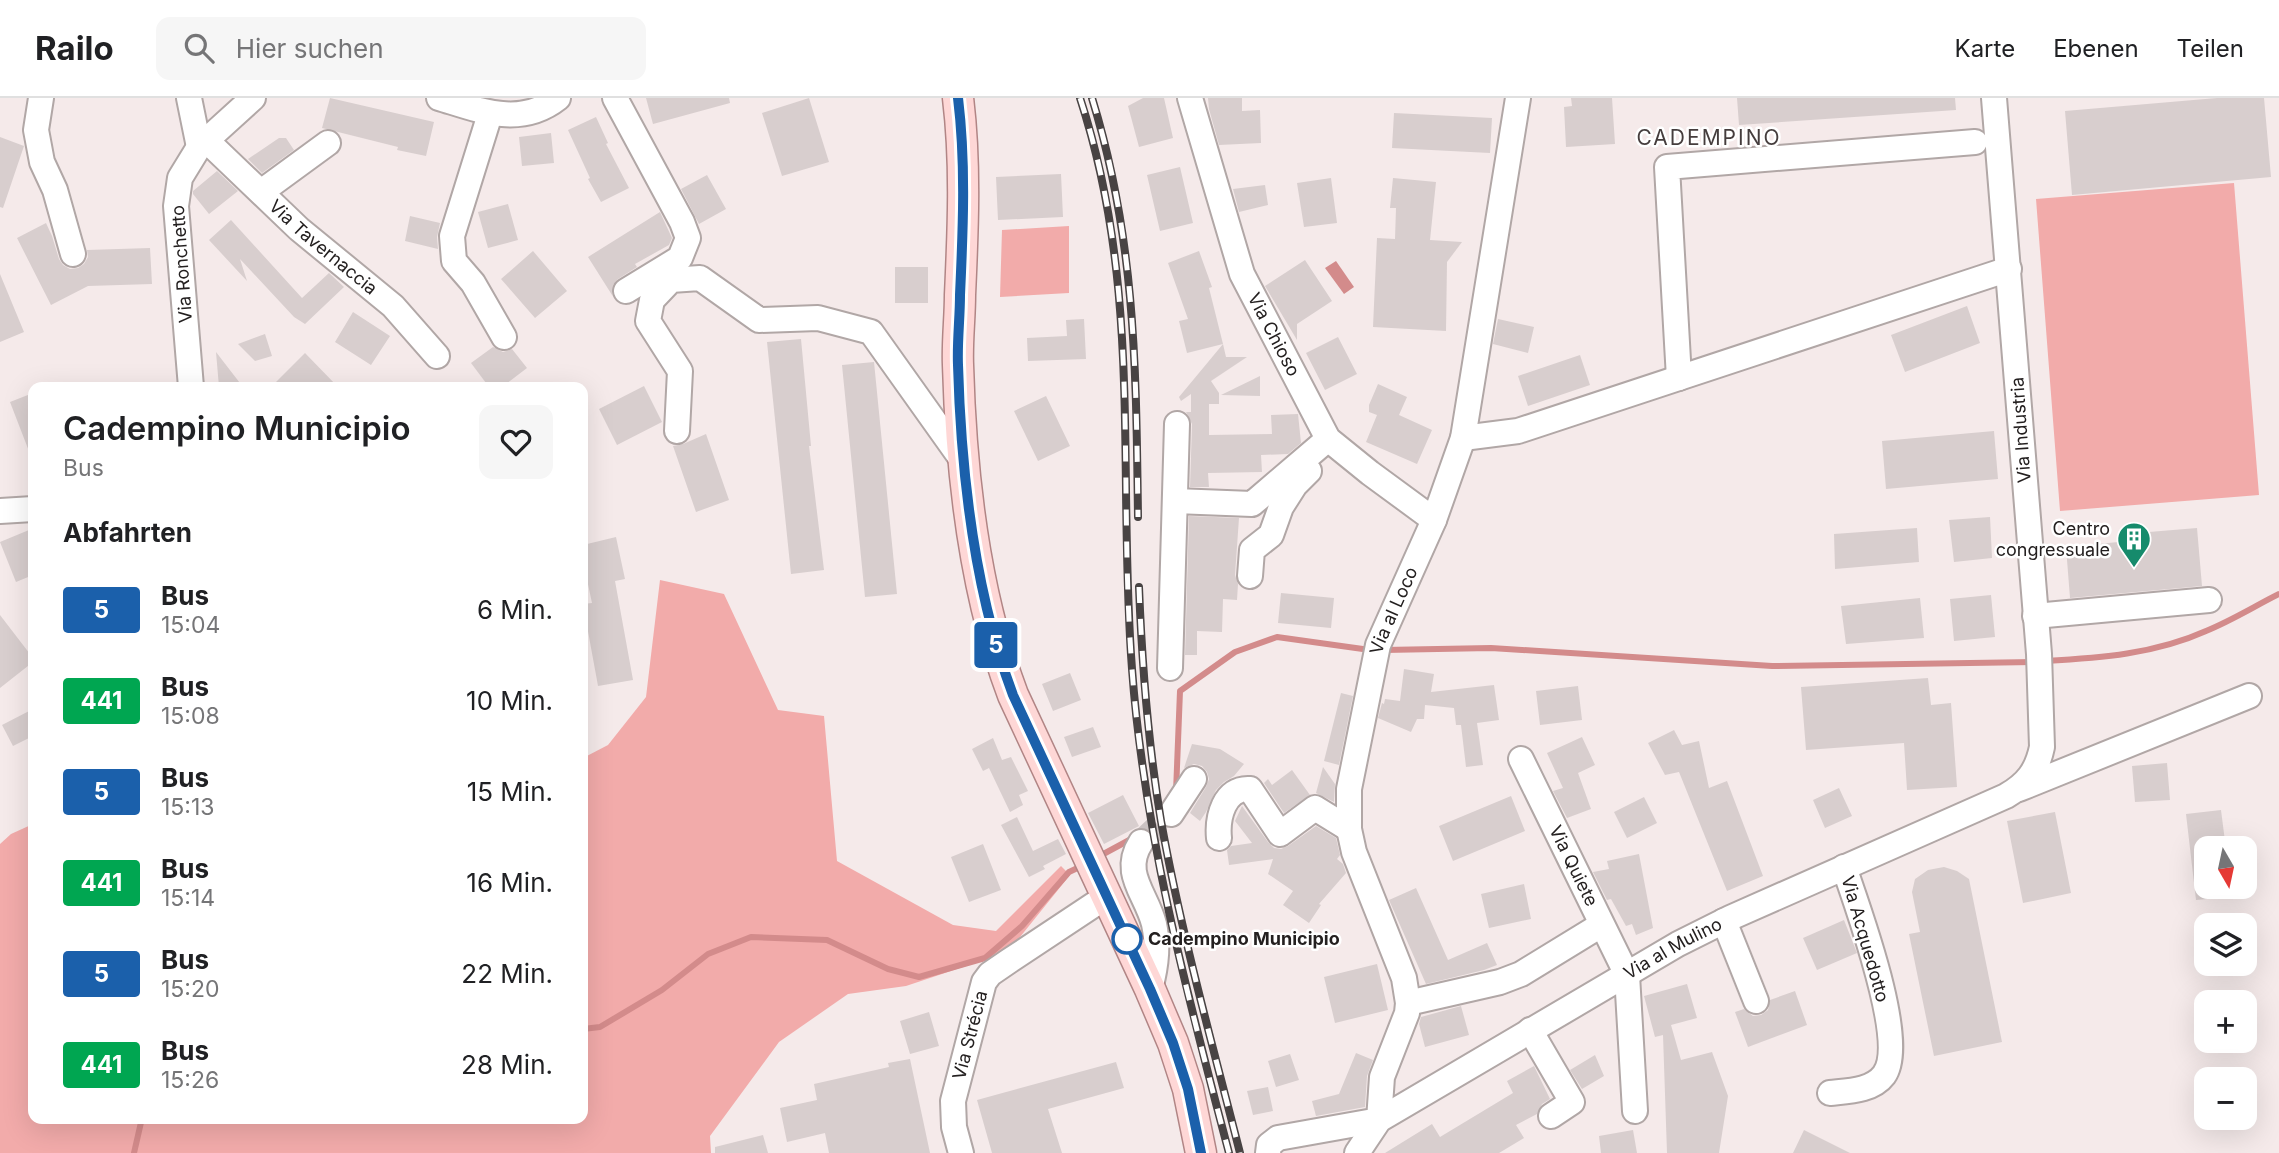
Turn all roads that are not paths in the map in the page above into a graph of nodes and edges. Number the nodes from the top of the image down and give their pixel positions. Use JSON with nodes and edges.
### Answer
{"nodes":[{"id":1,"x":41,"y":98,"type":"edge"},
{"id":2,"x":189,"y":98,"type":"edge"},
{"id":3,"x":253,"y":98,"type":"edge"},
{"id":4,"x":439,"y":98,"type":"edge"},
{"id":5,"x":558,"y":98,"type":"edge"},
{"id":6,"x":615,"y":98,"type":"edge"},
{"id":7,"x":958,"y":98,"type":"edge"},
{"id":8,"x":1190,"y":98,"type":"edge"},
{"id":9,"x":1518,"y":98,"type":"edge"},
{"id":10,"x":1994,"y":98,"type":"edge"},
{"id":11,"x":490,"y":114,"type":"junction"},
{"id":12,"x":1975,"y":142,"type":"dead end"},
{"id":13,"x":203,"y":143,"type":"junction"},
{"id":14,"x":328,"y":143,"type":"dead end"},
{"id":15,"x":261,"y":192,"type":"junction"},
{"id":16,"x":73,"y":254,"type":"dead end"},
{"id":17,"x":2009,"y":269,"type":"junction"},
{"id":18,"x":626,"y":291,"type":"dead end"},
{"id":19,"x":504,"y":337,"type":"dead end"},
{"id":20,"x":437,"y":356,"type":"dead end"},
{"id":21,"x":1679,"y":378,"type":"junction"},
{"id":22,"x":191,"y":382,"type":"edge"},
{"id":23,"x":1177,"y":424,"type":"dead end"},
{"id":24,"x":677,"y":431,"type":"dead end"},
{"id":25,"x":1463,"y":438,"type":"junction"},
{"id":26,"x":1332,"y":442,"type":"junction"},
{"id":27,"x":965,"y":464,"type":"junction"},
{"id":28,"x":1175,"y":501,"type":"junction"},
{"id":29,"x":28,"y":509,"type":"edge"},
{"id":30,"x":0,"y":511,"type":"edge"},
{"id":31,"x":1434,"y":520,"type":"junction"},
{"id":32,"x":1250,"y":576,"type":"dead end"},
{"id":33,"x":2209,"y":600,"type":"dead end"},
{"id":34,"x":2035,"y":616,"type":"junction"},
{"id":35,"x":1170,"y":668,"type":"dead end"},
{"id":36,"x":2249,"y":696,"type":"dead end"},
{"id":37,"x":1521,"y":759,"type":"dead end"},
{"id":38,"x":2039,"y":762,"type":"joint"},
{"id":39,"x":1194,"y":779,"type":"dead end"},
{"id":40,"x":2017,"y":790,"type":"junction"},
{"id":41,"x":1171,"y":814,"type":"tunnel mouth"},
{"id":42,"x":1349,"y":829,"type":"junction"},
{"id":43,"x":1219,"y":838,"type":"dead end"},
{"id":44,"x":1141,"y":842,"type":"tunnel mouth"},
{"id":45,"x":1844,"y":867,"type":"junction"},
{"id":46,"x":1103,"y":887,"type":"junction"},
{"id":47,"x":1724,"y":921,"type":"junction"},
{"id":48,"x":1601,"y":925,"type":"junction"},
{"id":49,"x":1627,"y":975,"type":"junction"},
{"id":50,"x":1150,"y":989,"type":"junction"},
{"id":51,"x":1756,"y":1001,"type":"dead end"},
{"id":52,"x":1408,"y":1003,"type":"junction"},
{"id":53,"x":1530,"y":1030,"type":"junction"},
{"id":54,"x":1830,"y":1093,"type":"dead end"},
{"id":55,"x":1635,"y":1111,"type":"dead end"},
{"id":56,"x":1551,"y":1116,"type":"dead end"},
{"id":57,"x":1379,"y":1120,"type":"junction"},
{"id":58,"x":961,"y":1153,"type":"edge"},
{"id":59,"x":1201,"y":1153,"type":"edge"},
{"id":60,"x":1268,"y":1153,"type":"edge"},
{"id":61,"x":1357,"y":1153,"type":"edge"}],
"edges":[{"from":1,"to":16,"type":"street"},
{"from":2,"to":13,"type":"street"},
{"from":3,"to":13,"type":"street","name":"Via Ronchetto"},
{"from":4,"to":11,"type":"street"},
{"from":5,"to":11,"type":"street"},
{"from":6,"to":18,"type":"street"},
{"from":7,"to":27,"type":"main road"},
{"from":8,"to":26,"type":"street","name":"Via Chioso"},
{"from":9,"to":25,"type":"street","name":"Via al Loco"},
{"from":10,"to":17,"type":"street","name":"Via Industria"},
{"from":11,"to":19,"type":"street"},
{"from":12,"to":21,"type":"street"},
{"from":13,"to":15,"type":"street","name":"Via Tavernaccia"},
{"from":13,"to":22,"type":"street","name":"Via Ronchetto"},
{"from":14,"to":15,"type":"street"},
{"from":15,"to":20,"type":"street","name":"Via Tavernaccia"},
{"from":17,"to":21,"type":"street"},
{"from":17,"to":34,"type":"street","name":"Via Industria"},
{"from":21,"to":25,"type":"street"},
{"from":23,"to":28,"type":"street"},
{"from":24,"to":27,"type":"street"},
{"from":25,"to":31,"type":"street","name":"Via al Loco"},
{"from":26,"to":28,"type":"street"},
{"from":26,"to":31,"type":"street","name":"Via Chioso"},
{"from":26,"to":32,"type":"street"},
{"from":27,"to":46,"type":"main road"},
{"from":28,"to":35,"type":"street"},
{"from":29,"to":30,"type":"street"},
{"from":31,"to":42,"type":"street","name":"Via al Loco"},
{"from":33,"to":34,"type":"street"},
{"from":34,"to":38,"type":"street","name":"Via Industria"},
{"from":36,"to":40,"type":"street","name":"Via al Mulino"},
{"from":37,"to":48,"type":"street","name":"Via Quiete"},
{"from":38,"to":40,"type":"street","name":"Via al Mulino"},
{"from":39,"to":41,"type":"street"},
{"from":40,"to":45,"type":"street","name":"Via al Mulino"},
{"from":42,"to":43,"type":"street"},
{"from":42,"to":52,"type":"street","name":"Via al Loco"},
{"from":44,"to":50,"type":"street"},
{"from":45,"to":47,"type":"street","name":"Via al Mulino"},
{"from":45,"to":54,"type":"street","name":"Via Acquedotto"},
{"from":46,"to":50,"type":"main road"},
{"from":46,"to":58,"type":"street","name":"Via Strécia"},
{"from":47,"to":49,"type":"street","name":"Via al Mulino"},
{"from":47,"to":51,"type":"street"},
{"from":48,"to":49,"type":"street","name":"Via Quiete"},
{"from":48,"to":52,"type":"street"},
{"from":49,"to":53,"type":"street","name":"Via al Mulino"},
{"from":49,"to":55,"type":"street"},
{"from":50,"to":59,"type":"main road"},
{"from":52,"to":57,"type":"street","name":"Via al Loco"},
{"from":53,"to":56,"type":"street"},
{"from":53,"to":57,"type":"street","name":"Via al Mulino"},
{"from":57,"to":60,"type":"street"},
{"from":57,"to":61,"type":"street","name":"Via al Mulino"}]}
